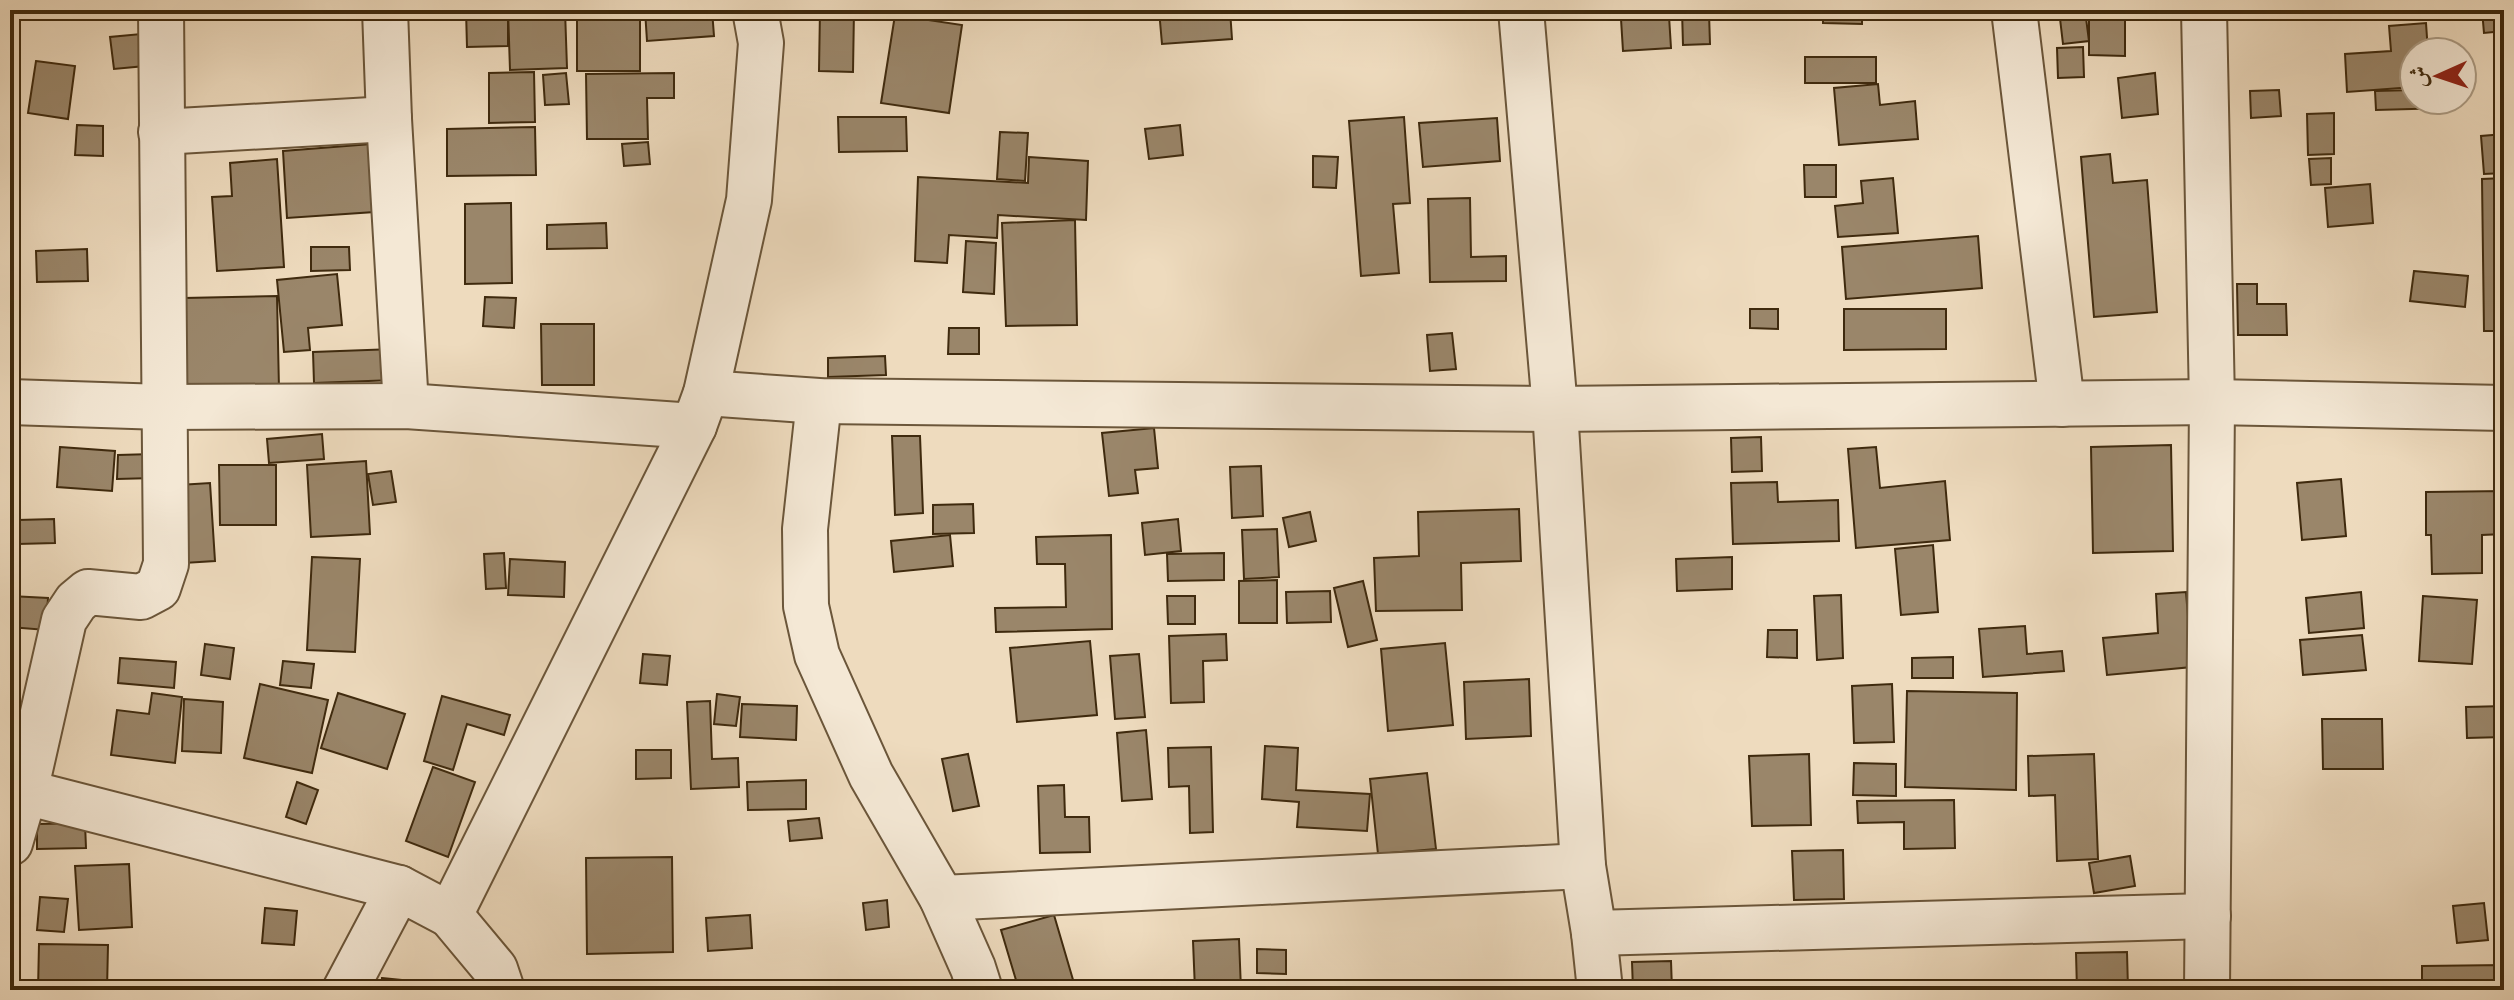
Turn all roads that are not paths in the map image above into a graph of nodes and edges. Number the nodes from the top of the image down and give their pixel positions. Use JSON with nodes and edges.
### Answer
{"nodes":[{"id":1,"x":161,"y":10,"type":"edge"},
{"id":2,"x":385,"y":10,"type":"edge"},
{"id":3,"x":755,"y":10,"type":"edge"},
{"id":4,"x":1521,"y":10,"type":"edge"},
{"id":5,"x":2014,"y":10,"type":"edge"},
{"id":6,"x":2204,"y":10,"type":"edge"},
{"id":7,"x":389,"y":119,"type":"junction"},
{"id":8,"x":161,"y":132,"type":"junction"},
{"id":9,"x":819,"y":401,"type":"junction"},
{"id":10,"x":10,"y":402,"type":"edge"},
{"id":11,"x":2212,"y":402,"type":"junction"},
{"id":12,"x":2062,"y":404,"type":"junction"},
{"id":13,"x":406,"y":406,"type":"junction"},
{"id":14,"x":163,"y":407,"type":"junction"},
{"id":15,"x":2504,"y":408,"type":"edge"},
{"id":16,"x":700,"y":409,"type":"junction"},
{"id":17,"x":1555,"y":409,"type":"junction"},
{"id":18,"x":15,"y":819,"type":"edge"},
{"id":19,"x":1583,"y":866,"type":"junction"},
{"id":20,"x":399,"y":888,"type":"junction"},
{"id":21,"x":942,"y":898,"type":"junction"},
{"id":22,"x":450,"y":915,"type":"junction"},
{"id":23,"x":2208,"y":916,"type":"junction"},
{"id":24,"x":1594,"y":933,"type":"junction"},
{"id":25,"x":345,"y":990,"type":"edge"},
{"id":26,"x":502,"y":990,"type":"edge"},
{"id":27,"x":980,"y":990,"type":"edge"},
{"id":28,"x":1600,"y":990,"type":"edge"},
{"id":29,"x":2207,"y":990,"type":"edge"}],
"edges":[{"from":1,"to":8,"type":"street"},
{"from":2,"to":7,"type":"street"},
{"from":3,"to":16,"type":"street"},
{"from":4,"to":17,"type":"street"},
{"from":5,"to":12,"type":"street"},
{"from":6,"to":11,"type":"street"},
{"from":7,"to":8,"type":"street"},
{"from":7,"to":13,"type":"street"},
{"from":8,"to":14,"type":"street"},
{"from":9,"to":16,"type":"street"},
{"from":9,"to":17,"type":"street"},
{"from":9,"to":21,"type":"street"},
{"from":10,"to":14,"type":"street"},
{"from":11,"to":12,"type":"street"},
{"from":11,"to":15,"type":"street"},
{"from":11,"to":23,"type":"street"},
{"from":12,"to":17,"type":"street"},
{"from":13,"to":14,"type":"street"},
{"from":13,"to":16,"type":"street"},
{"from":14,"to":18,"type":"street"},
{"from":16,"to":22,"type":"street"},
{"from":17,"to":19,"type":"street"},
{"from":18,"to":20,"type":"street"},
{"from":19,"to":21,"type":"street"},
{"from":19,"to":24,"type":"street"},
{"from":20,"to":22,"type":"street"},
{"from":20,"to":25,"type":"street"},
{"from":21,"to":27,"type":"street"},
{"from":22,"to":26,"type":"street"},
{"from":23,"to":24,"type":"street"},
{"from":23,"to":29,"type":"street"},
{"from":24,"to":28,"type":"street"}]}
